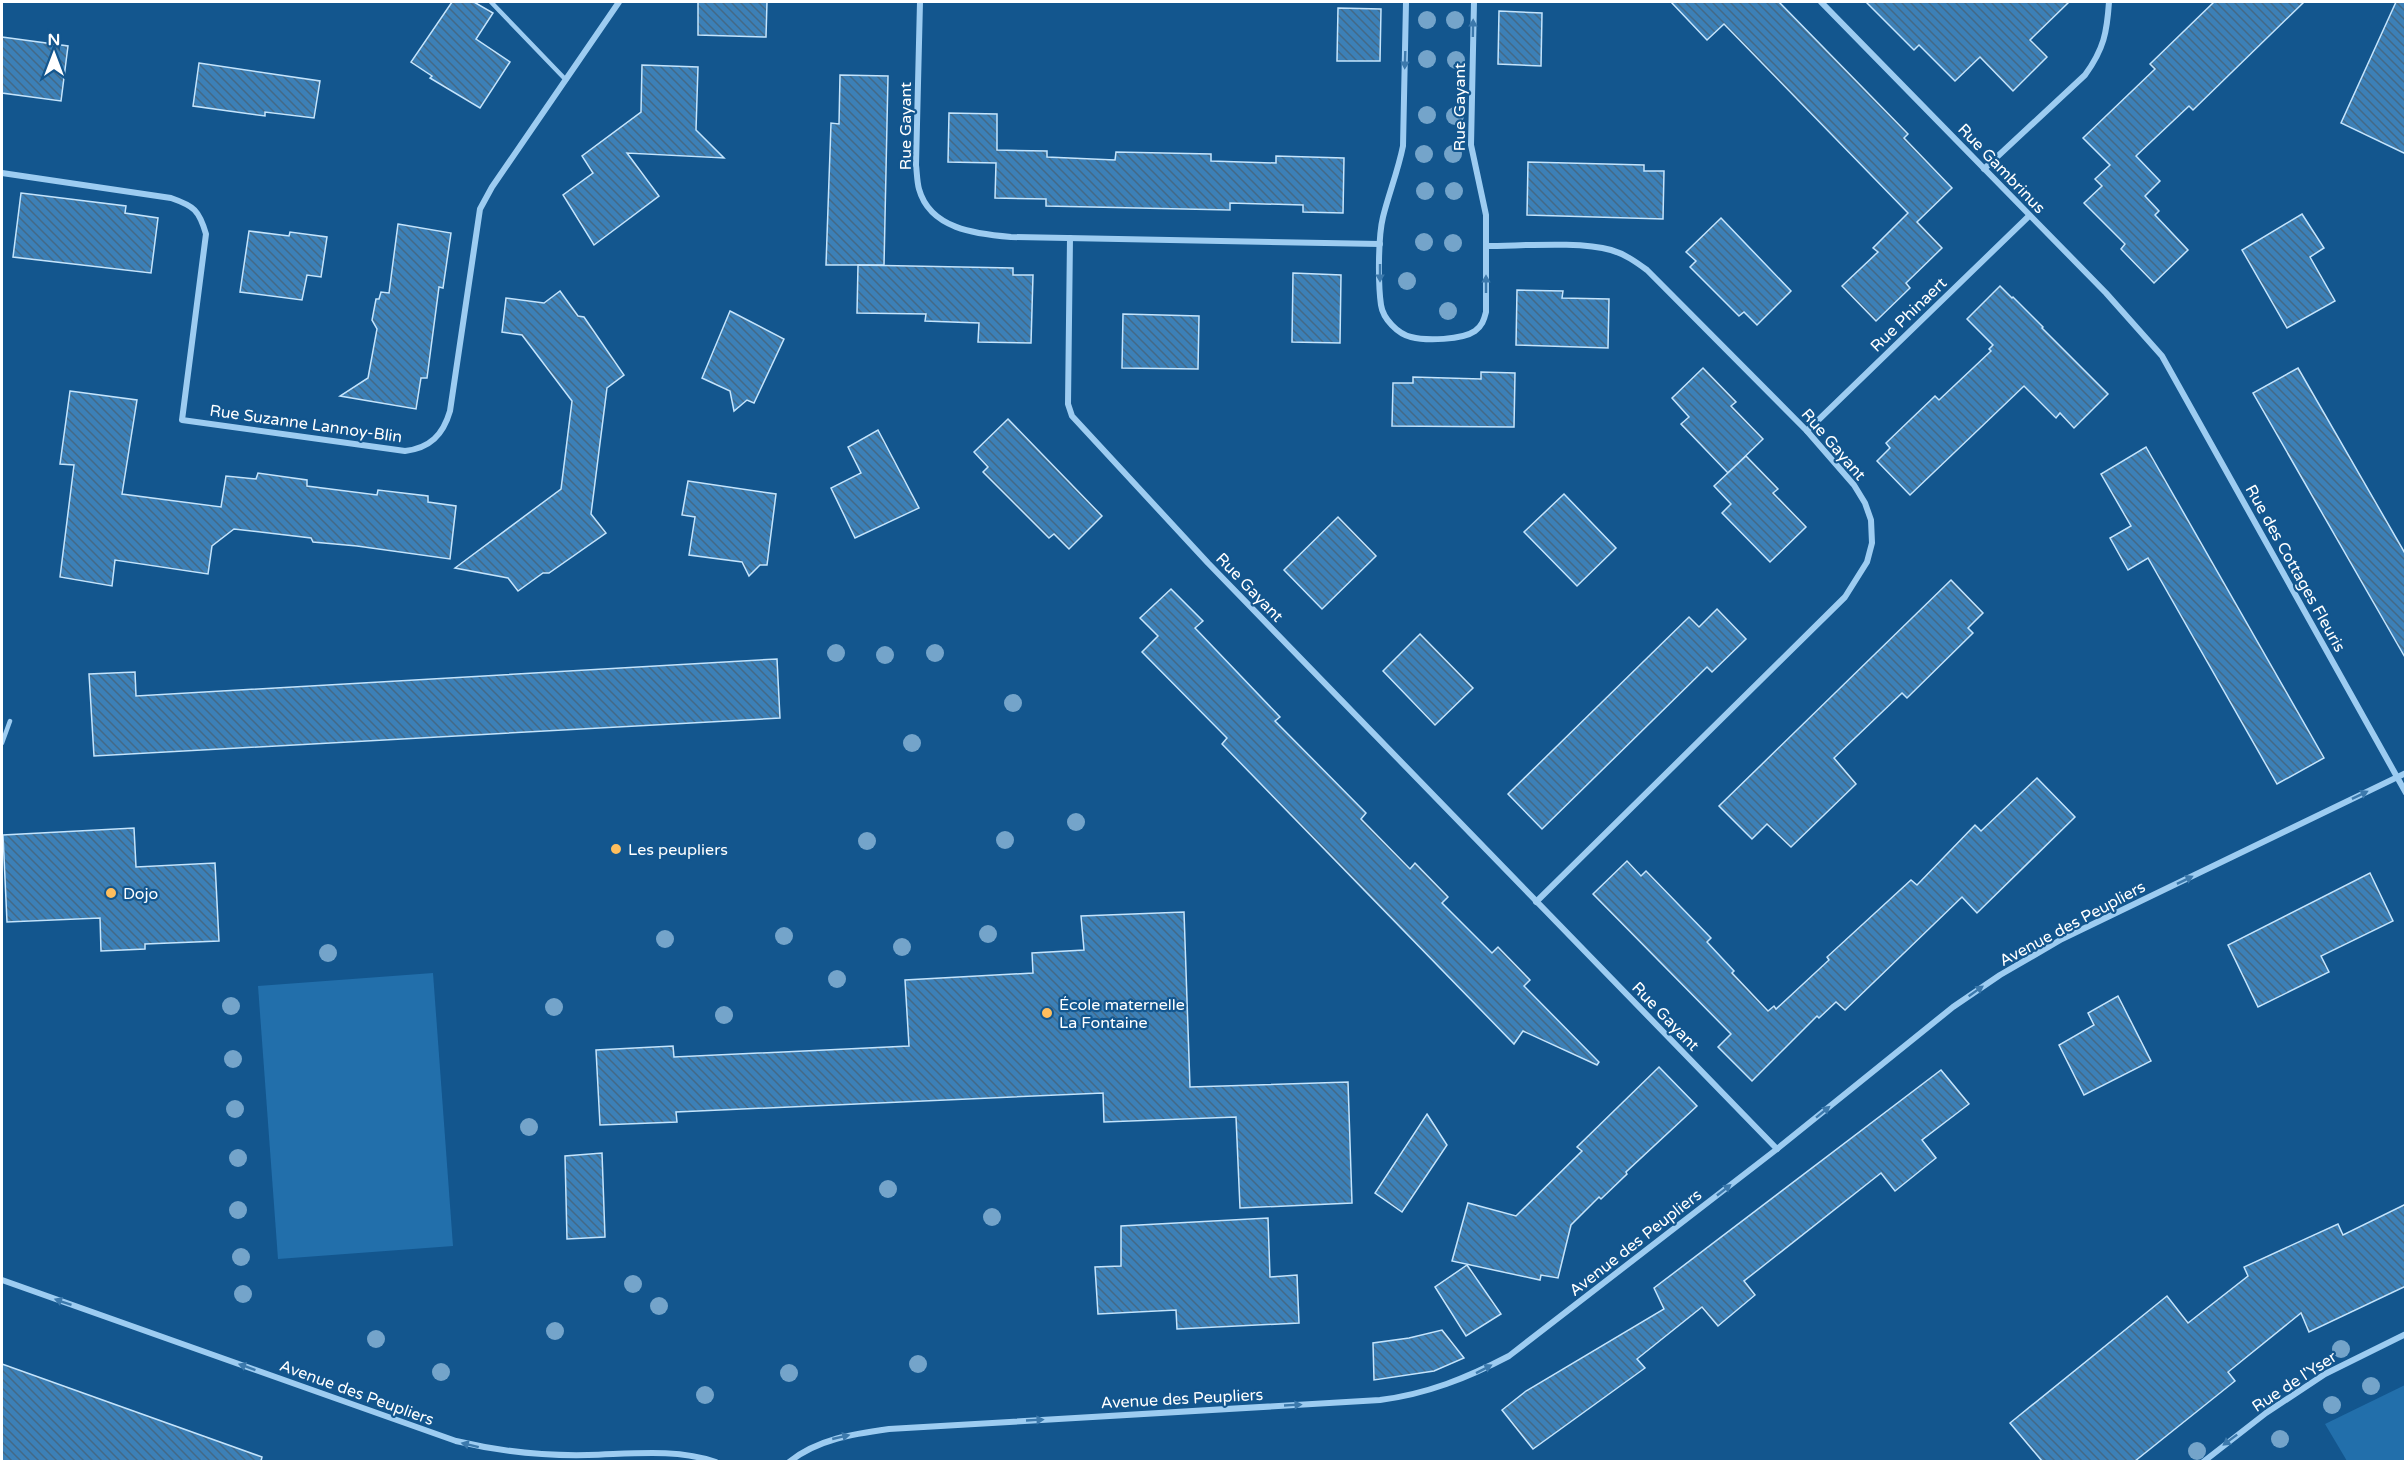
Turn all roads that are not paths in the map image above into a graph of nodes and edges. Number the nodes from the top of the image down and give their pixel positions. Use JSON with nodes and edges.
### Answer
{"nodes":[{"id":1,"x":491,"y":2,"type":"edge"},
{"id":2,"x":619,"y":2,"type":"edge"},
{"id":3,"x":920,"y":2,"type":"edge"},
{"id":4,"x":1407,"y":2,"type":"edge"},
{"id":5,"x":1474,"y":2,"type":"edge"},
{"id":6,"x":1821,"y":2,"type":"edge"},
{"id":7,"x":2109,"y":2,"type":"edge"},
{"id":8,"x":566,"y":80,"type":"junction"},
{"id":9,"x":1984,"y":169,"type":"junction"},
{"id":10,"x":2,"y":173,"type":"edge"},
{"id":11,"x":2029,"y":216,"type":"junction"},
{"id":12,"x":1070,"y":238,"type":"junction"},
{"id":13,"x":1380,"y":244,"type":"junction"},
{"id":14,"x":1486,"y":246,"type":"junction"},
{"id":15,"x":2162,"y":356,"type":"joint"},
{"id":16,"x":1807,"y":430,"type":"junction"},
{"id":17,"x":10,"y":720,"type":"dead end"},
{"id":18,"x":2,"y":744,"type":"edge"},
{"id":19,"x":2406,"y":773,"type":"edge"},
{"id":20,"x":2397,"y":777,"type":"junction"},
{"id":21,"x":2406,"y":793,"type":"edge"},
{"id":22,"x":1536,"y":902,"type":"junction"},
{"id":23,"x":1777,"y":1149,"type":"junction"},
{"id":24,"x":2,"y":1280,"type":"edge"},
{"id":25,"x":2406,"y":1334,"type":"edge"},
{"id":26,"x":716,"y":1461,"type":"edge"},
{"id":27,"x":789,"y":1461,"type":"edge"},
{"id":28,"x":2203,"y":1461,"type":"edge"}],
"edges":[{"from":1,"to":8,"type":"lane"},
{"from":2,"to":8,"type":"street","name":"Rue Suzanne Lannoy-Blin"},
{"from":3,"to":12,"type":"street","name":"Rue Gayant"},
{"from":4,"to":13,"type":"street","name":"Rue Gayant","one_way":true},
{"from":14,"to":5,"type":"street","name":"Rue Gayant","one_way":true},
{"from":6,"to":9,"type":"street","name":"Rue Gambrinus"},
{"from":7,"to":9,"type":"street"},
{"from":8,"to":10,"type":"street","name":"Rue Suzanne Lannoy-Blin"},
{"from":9,"to":11,"type":"street","name":"Rue Gambrinus"},
{"from":11,"to":15,"type":"street","name":"Rue Gambrinus"},
{"from":11,"to":16,"type":"street","name":"Rue Phinaert"},
{"from":12,"to":13,"type":"street","name":"Rue Gayant"},
{"from":12,"to":22,"type":"street","name":"Rue Gayant"},
{"from":13,"to":14,"type":"street","name":"Rue Gayant","one_way":true},
{"from":14,"to":16,"type":"street","name":"Rue Gayant"},
{"from":15,"to":20,"type":"street","name":"Rue des Cottages Fleuris"},
{"from":16,"to":22,"type":"street","name":"Rue Gayant"},
{"from":17,"to":18,"type":"lane"},
{"from":19,"to":20,"type":"street","name":"Avenue des Peupliers"},
{"from":20,"to":21,"type":"street","name":"Rue des Cottages Fleuris"},
{"from":23,"to":20,"type":"street","name":"Avenue des Peupliers","one_way":true},
{"from":22,"to":23,"type":"street","name":"Rue Gayant"},
{"from":27,"to":23,"type":"street","name":"Avenue des Peupliers","one_way":true},
{"from":26,"to":24,"type":"street","name":"Avenue des Peupliers","one_way":true},
{"from":25,"to":28,"type":"street","name":"Rue de l'Yser","one_way":true}]}
